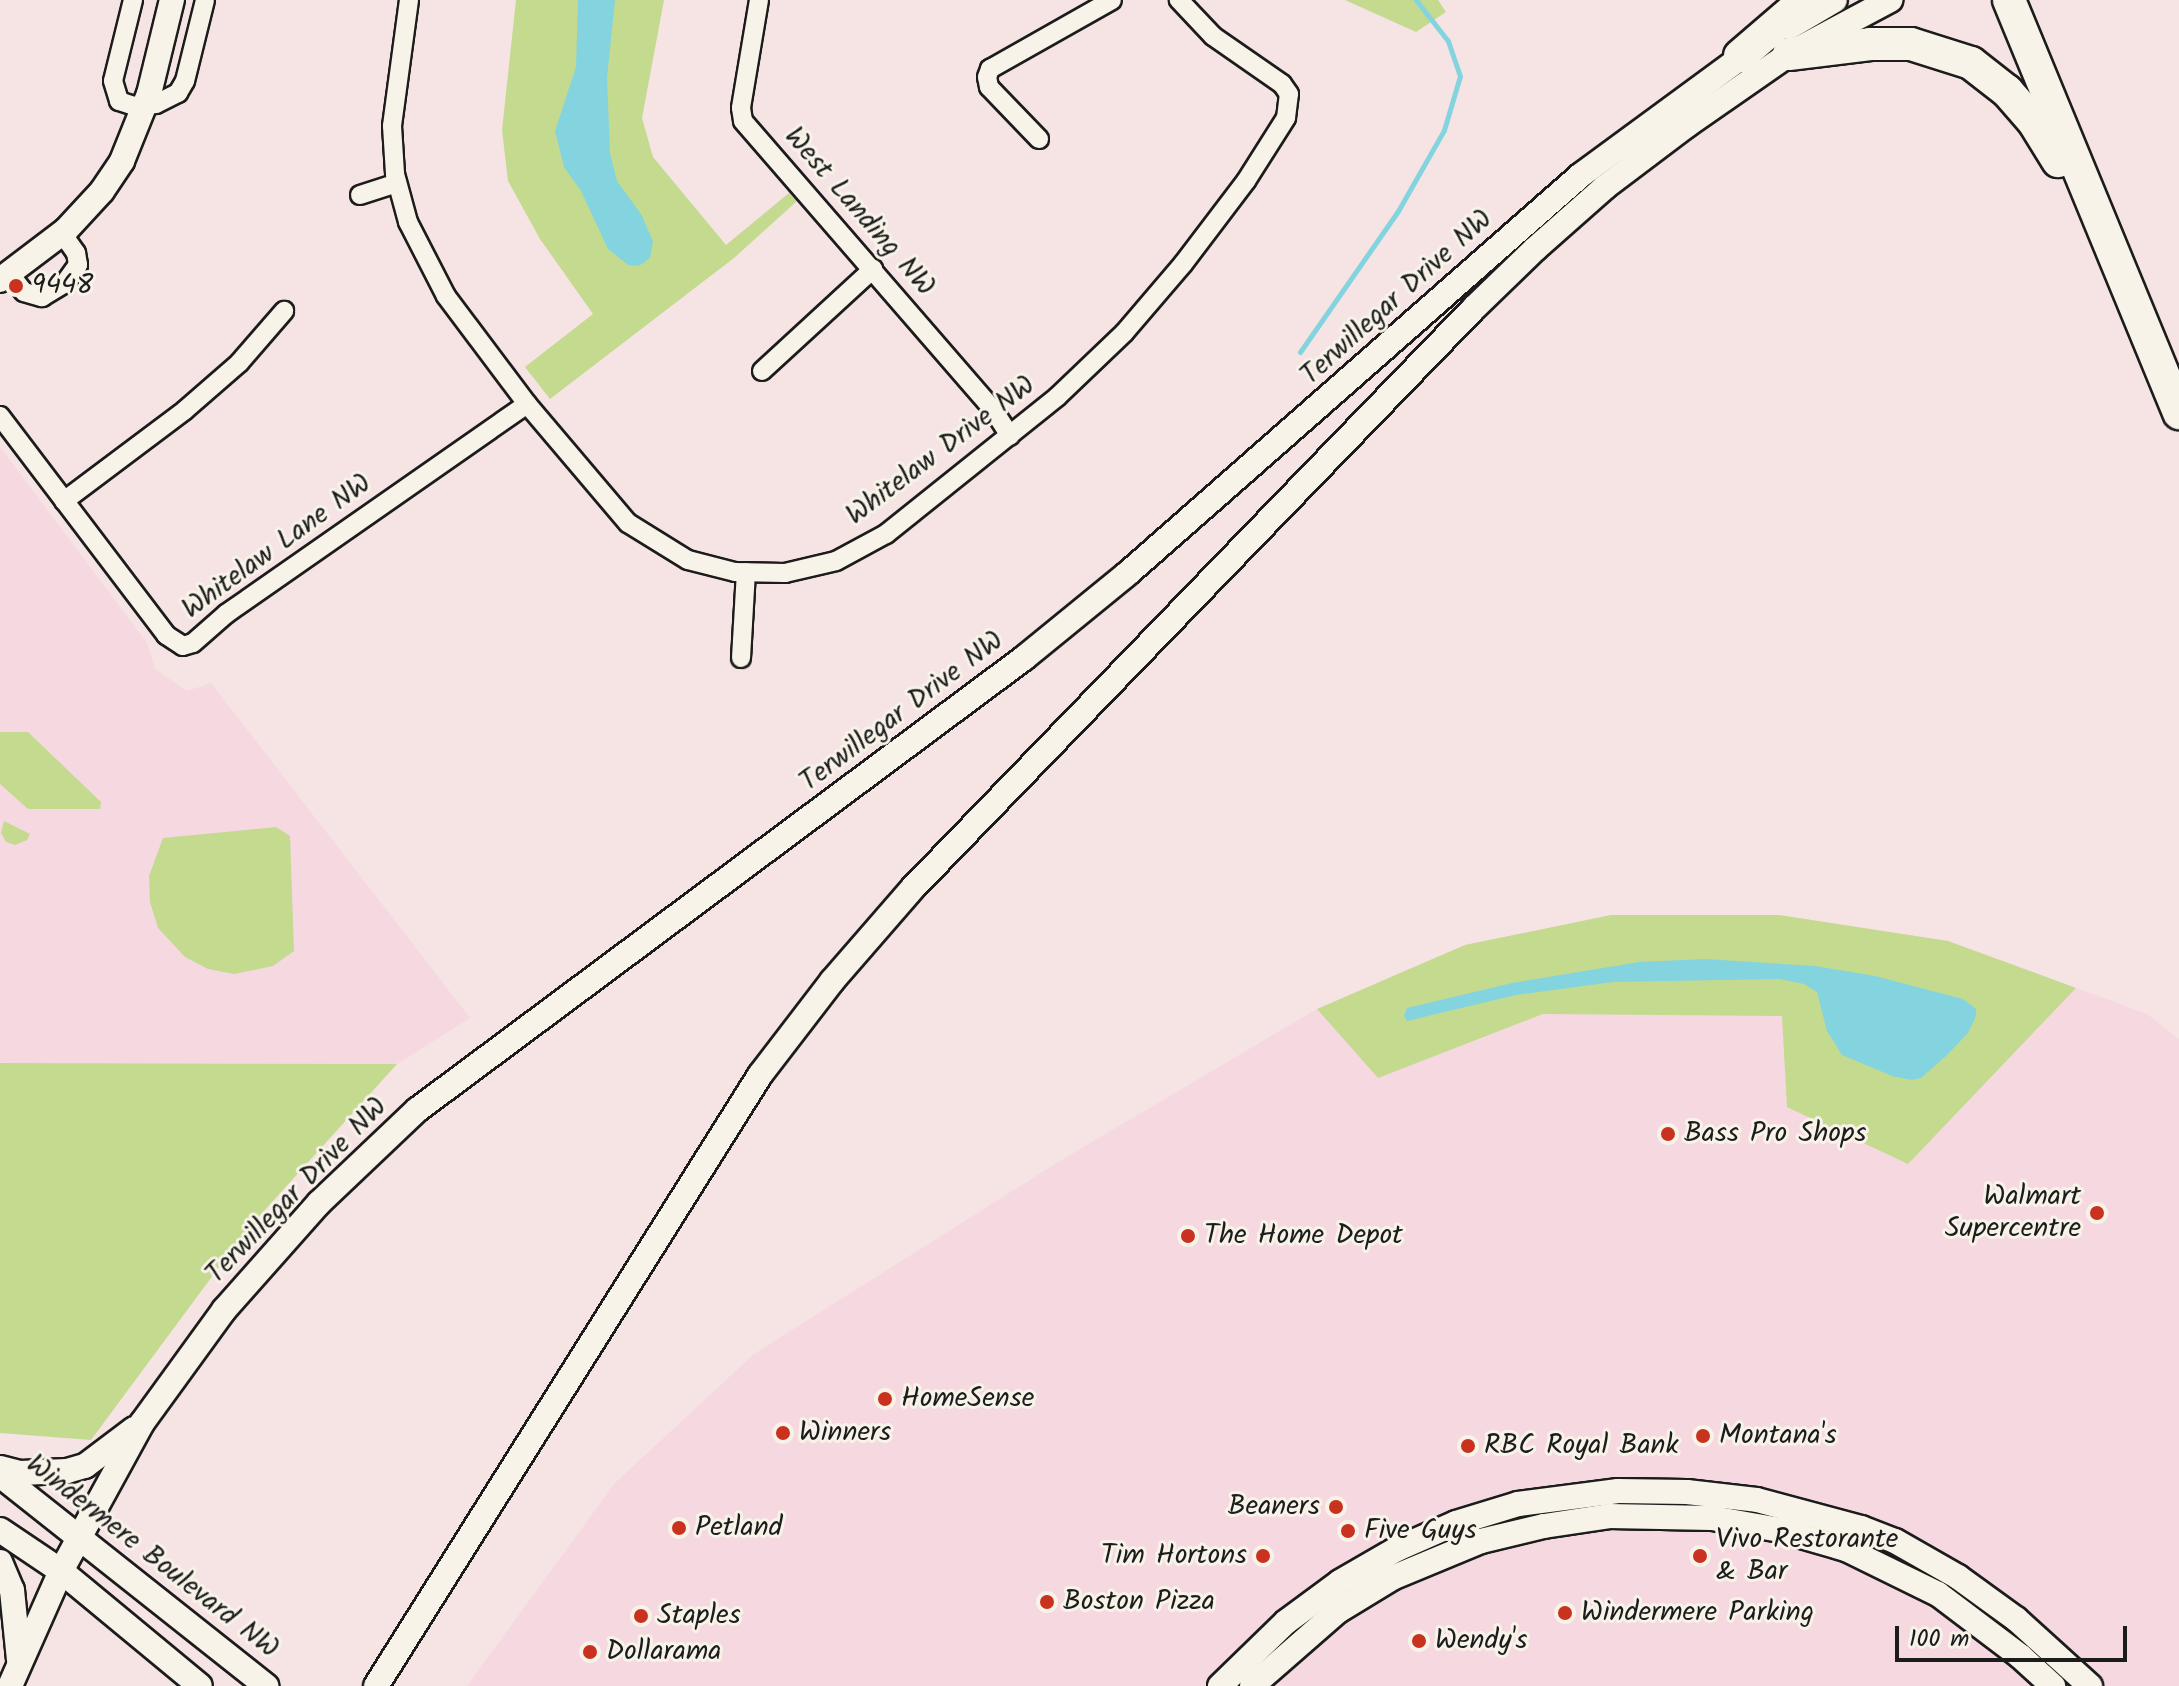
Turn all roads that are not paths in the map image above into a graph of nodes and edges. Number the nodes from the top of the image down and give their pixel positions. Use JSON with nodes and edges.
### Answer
{"nodes":[{"id":1,"x":133,"y":0,"type":"edge"},
{"id":2,"x":172,"y":0,"type":"edge"},
{"id":3,"x":205,"y":0,"type":"edge"},
{"id":4,"x":409,"y":0,"type":"edge"},
{"id":5,"x":759,"y":0,"type":"edge"},
{"id":6,"x":1112,"y":0,"type":"edge"},
{"id":7,"x":1179,"y":0,"type":"edge"},
{"id":8,"x":1805,"y":0,"type":"edge"},
{"id":9,"x":1835,"y":0,"type":"edge"},
{"id":10,"x":1890,"y":0,"type":"edge"},
{"id":11,"x":2009,"y":0,"type":"edge"},
{"id":12,"x":1789,"y":54,"type":"junction"},
{"id":13,"x":1740,"y":56,"type":"junction"},
{"id":14,"x":145,"y":105,"type":"junction"},
{"id":15,"x":1039,"y":139,"type":"dead end"},
{"id":16,"x":397,"y":183,"type":"junction"},
{"id":17,"x":360,"y":195,"type":"dead end"},
{"id":18,"x":62,"y":233,"type":"junction"},
{"id":19,"x":2110,"y":250,"type":"junction"},
{"id":20,"x":873,"y":269,"type":"junction"},
{"id":21,"x":4,"y":277,"type":"edge"},
{"id":22,"x":284,"y":311,"type":"dead end"},
{"id":23,"x":762,"y":371,"type":"dead end"},
{"id":24,"x":527,"y":404,"type":"junction"},
{"id":25,"x":2179,"y":413,"type":"edge"},
{"id":26,"x":0,"y":416,"type":"edge"},
{"id":27,"x":1010,"y":436,"type":"junction"},
{"id":28,"x":64,"y":501,"type":"junction"},
{"id":29,"x":746,"y":572,"type":"junction"},
{"id":30,"x":741,"y":658,"type":"dead end"},
{"id":31,"x":142,"y":1423,"type":"junction"},
{"id":32,"x":0,"y":1468,"type":"edge"},
{"id":33,"x":0,"y":1475,"type":"edge"},
{"id":34,"x":0,"y":1530,"type":"edge"},
{"id":35,"x":78,"y":1538,"type":"junction"},
{"id":36,"x":0,"y":1562,"type":"edge"},
{"id":37,"x":61,"y":1571,"type":"junction"},
{"id":38,"x":392,"y":1661,"type":"junction"},
{"id":39,"x":19,"y":1662,"type":"junction"},
{"id":40,"x":10,"y":1686,"type":"edge"},
{"id":41,"x":200,"y":1686,"type":"edge"},
{"id":42,"x":266,"y":1686,"type":"edge"},
{"id":43,"x":376,"y":1686,"type":"edge"},
{"id":44,"x":386,"y":1686,"type":"edge"},
{"id":45,"x":1220,"y":1686,"type":"edge"},
{"id":46,"x":1252,"y":1686,"type":"edge"},
{"id":47,"x":2053,"y":1686,"type":"edge"},
{"id":48,"x":2090,"y":1686,"type":"edge"}],
"edges":[{"from":1,"to":14,"type":"street"},
{"from":2,"to":14,"type":"main road"},
{"from":3,"to":14,"type":"street"},
{"from":4,"to":16,"type":"street","name":"Whitelaw Drive NW"},
{"from":5,"to":20,"type":"street","name":"West Landing NW"},
{"from":6,"to":15,"type":"street"},
{"from":7,"to":27,"type":"street","name":"Whitelaw Drive NW"},
{"from":8,"to":13,"type":"highway"},
{"from":9,"to":13,"type":"main road","name":"Terwillegar Drive NW"},
{"from":10,"to":12,"type":"main road","name":"Terwillegar Drive NW"},
{"from":11,"to":19,"type":"highway"},
{"from":12,"to":19,"type":"highway"},
{"from":12,"to":38,"type":"main road","name":"Terwillegar Drive NW"},
{"from":13,"to":31,"type":"main road","name":"Terwillegar Drive NW"},
{"from":14,"to":18,"type":"main road"},
{"from":16,"to":17,"type":"street"},
{"from":16,"to":24,"type":"street","name":"Whitelaw Drive NW"},
{"from":18,"to":21,"type":"main road"},
{"from":18,"to":21,"type":"street"},
{"from":19,"to":25,"type":"highway"},
{"from":20,"to":23,"type":"street"},
{"from":20,"to":27,"type":"street","name":"West Landing NW"},
{"from":22,"to":28,"type":"street"},
{"from":24,"to":28,"type":"street","name":"Whitelaw Lane NW"},
{"from":24,"to":29,"type":"street","name":"Whitelaw Drive NW"},
{"from":26,"to":28,"type":"street","name":"Whitelaw Lane NW"},
{"from":27,"to":29,"type":"street","name":"Whitelaw Drive NW"},
{"from":29,"to":30,"type":"street"},
{"from":31,"to":32,"type":"main road"},
{"from":31,"to":35,"type":"main road","name":"Terwillegar Drive NW"},
{"from":33,"to":35,"type":"main road","name":"Windermere Boulevard NW"},
{"from":34,"to":37,"type":"main road"},
{"from":35,"to":37,"type":"main road","name":"Terwillegar Drive NW"},
{"from":35,"to":42,"type":"main road","name":"Windermere Boulevard NW"},
{"from":36,"to":39,"type":"main road"},
{"from":37,"to":39,"type":"main road","name":"Terwillegar Drive NW"},
{"from":37,"to":41,"type":"main road"},
{"from":38,"to":43,"type":"main road","name":"Terwillegar Drive NW"},
{"from":38,"to":44,"type":"main road"},
{"from":39,"to":40,"type":"main road","name":"Terwillegar Drive NW"},
{"from":45,"to":48,"type":"main road"},
{"from":46,"to":47,"type":"main road"}]}
